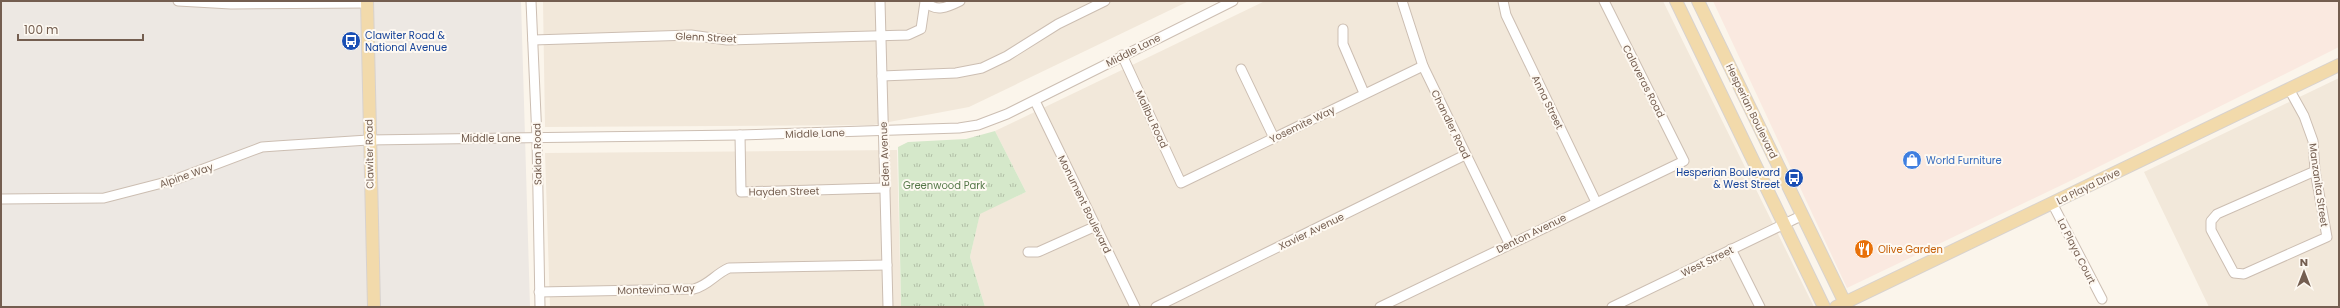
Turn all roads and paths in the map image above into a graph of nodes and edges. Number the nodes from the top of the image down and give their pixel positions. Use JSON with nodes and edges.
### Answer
{"nodes":[{"id":1,"x":178,"y":1,"type":"edge"},
{"id":2,"x":531,"y":1,"type":"edge"},
{"id":3,"x":880,"y":1,"type":"edge"},
{"id":4,"x":925,"y":1,"type":"edge"},
{"id":5,"x":960,"y":1,"type":"edge"},
{"id":6,"x":1105,"y":1,"type":"edge"},
{"id":7,"x":1232,"y":1,"type":"edge"},
{"id":8,"x":1402,"y":1,"type":"edge"},
{"id":9,"x":1503,"y":1,"type":"edge"},
{"id":10,"x":1604,"y":1,"type":"edge"},
{"id":11,"x":1676,"y":1,"type":"edge"},
{"id":12,"x":1698,"y":1,"type":"edge"},
{"id":13,"x":367,"y":2,"type":"edge"},
{"id":14,"x":1343,"y":29,"type":"dead end"},
{"id":15,"x":880,"y":36,"type":"junction"},
{"id":16,"x":533,"y":40,"type":"junction"},
{"id":17,"x":1122,"y":55,"type":"junction"},
{"id":18,"x":2339,"y":65,"type":"edge"},
{"id":19,"x":1423,"y":66,"type":"junction"},
{"id":20,"x":1241,"y":69,"type":"dead end"},
{"id":21,"x":882,"y":76,"type":"junction"},
{"id":22,"x":2289,"y":89,"type":"junction"},
{"id":23,"x":1364,"y":93,"type":"junction"},
{"id":24,"x":1035,"y":101,"type":"junction"},
{"id":25,"x":883,"y":131,"type":"junction"},
{"id":26,"x":740,"y":135,"type":"junction"},
{"id":27,"x":1274,"y":138,"type":"junction"},
{"id":28,"x":537,"y":139,"type":"junction"},
{"id":29,"x":368,"y":140,"type":"junction"},
{"id":30,"x":1465,"y":155,"type":"junction"},
{"id":31,"x":1684,"y":161,"type":"joint"},
{"id":32,"x":2315,"y":171,"type":"junction"},
{"id":33,"x":1181,"y":183,"type":"joint"},
{"id":34,"x":885,"y":188,"type":"junction"},
{"id":35,"x":1,"y":199,"type":"edge"},
{"id":36,"x":1596,"y":202,"type":"junction"},
{"id":37,"x":2052,"y":203,"type":"junction"},
{"id":38,"x":1803,"y":215,"type":"junction"},
{"id":39,"x":1784,"y":224,"type":"junction"},
{"id":40,"x":1096,"y":226,"type":"junction"},
{"id":41,"x":1509,"y":243,"type":"junction"},
{"id":42,"x":1731,"y":249,"type":"junction"},
{"id":43,"x":1028,"y":252,"type":"dead end"},
{"id":44,"x":887,"y":265,"type":"junction"},
{"id":45,"x":540,"y":292,"type":"junction"},
{"id":46,"x":2102,"y":299,"type":"dead end"},
{"id":47,"x":1843,"y":306,"type":"edge"},
{"id":48,"x":374,"y":307,"type":"edge"},
{"id":49,"x":540,"y":307,"type":"edge"},
{"id":50,"x":888,"y":307,"type":"edge"},
{"id":51,"x":1135,"y":307,"type":"edge"},
{"id":52,"x":1156,"y":307,"type":"edge"},
{"id":53,"x":1380,"y":307,"type":"edge"},
{"id":54,"x":1612,"y":307,"type":"edge"},
{"id":55,"x":1760,"y":307,"type":"edge"},
{"id":56,"x":1824,"y":307,"type":"edge"}],
"edges":[{"from":1,"to":13,"type":"street"},
{"from":2,"to":16,"type":"street","name":"Saklan Road"},
{"from":3,"to":15,"type":"street","name":"Eden Avenue"},
{"from":4,"to":5,"type":"street"},
{"from":4,"to":15,"type":"street","name":"Glenn Street"},
{"from":6,"to":21,"type":"street"},
{"from":7,"to":17,"type":"street","name":"Middle Lane"},
{"from":8,"to":19,"type":"street","name":"Chandler Road"},
{"from":9,"to":36,"type":"street","name":"Anna Street"},
{"from":10,"to":31,"type":"street","name":"Calaveras Road"},
{"from":11,"to":39,"type":"main road","name":"Hesperian Boulevard"},
{"from":12,"to":38,"type":"main road","name":"Hesperian Boulevard"},
{"from":13,"to":29,"type":"main road","name":"Clawiter Road"},
{"from":14,"to":23,"type":"street"},
{"from":15,"to":16,"type":"street","name":"Glenn Street"},
{"from":15,"to":21,"type":"street","name":"Eden Avenue"},
{"from":16,"to":28,"type":"street","name":"Saklan Road"},
{"from":17,"to":24,"type":"street","name":"Middle Lane"},
{"from":17,"to":33,"type":"street","name":"Malibu Road"},
{"from":18,"to":22,"type":"main road","name":"La Playa Drive"},
{"from":19,"to":23,"type":"street","name":"Yosemite Way"},
{"from":19,"to":30,"type":"street","name":"Chandler Road"},
{"from":20,"to":27,"type":"street"},
{"from":21,"to":25,"type":"street","name":"Eden Avenue"},
{"from":22,"to":32,"type":"street","name":"Manzanita Street"},
{"from":22,"to":37,"type":"main road","name":"La Playa Drive"},
{"from":23,"to":27,"type":"street","name":"Yosemite Way"},
{"from":24,"to":25,"type":"street","name":"Middle Lane"},
{"from":24,"to":40,"type":"street","name":"Monument Boulevard"},
{"from":25,"to":26,"type":"street","name":"Middle Lane"},
{"from":25,"to":34,"type":"street","name":"Eden Avenue"},
{"from":26,"to":28,"type":"street","name":"Middle Lane"},
{"from":26,"to":34,"type":"street","name":"Hayden Street"},
{"from":27,"to":33,"type":"street","name":"Yosemite Way"},
{"from":28,"to":29,"type":"street","name":"Middle Lane"},
{"from":28,"to":45,"type":"street","name":"Saklan Road"},
{"from":29,"to":35,"type":"street","name":"Alpine Way"},
{"from":29,"to":48,"type":"main road","name":"Clawiter Road"},
{"from":30,"to":41,"type":"street","name":"Chandler Road"},
{"from":30,"to":52,"type":"street","name":"Xavier Avenue"},
{"from":31,"to":36,"type":"street","name":"Denton Avenue"},
{"from":32,"to":32,"type":"street","name":"Manzanita Street"},
{"from":34,"to":44,"type":"street","name":"Eden Avenue"},
{"from":36,"to":41,"type":"street","name":"Denton Avenue"},
{"from":37,"to":46,"type":"street","name":"La Playa Court"},
{"from":37,"to":47,"type":"main road","name":"La Playa Drive"},
{"from":38,"to":39,"type":"street","name":"West Street"},
{"from":38,"to":47,"type":"main road","name":"Hesperian Boulevard"},
{"from":39,"to":42,"type":"street","name":"West Street"},
{"from":39,"to":56,"type":"main road","name":"Hesperian Boulevard"},
{"from":40,"to":43,"type":"street"},
{"from":40,"to":51,"type":"street","name":"Monument Boulevard"},
{"from":41,"to":53,"type":"street","name":"Denton Avenue"},
{"from":42,"to":54,"type":"street","name":"West Street"},
{"from":42,"to":55,"type":"street"},
{"from":44,"to":45,"type":"street","name":"Montevina Way"},
{"from":44,"to":50,"type":"street","name":"Eden Avenue"},
{"from":45,"to":49,"type":"street","name":"Saklan Road"}]}
